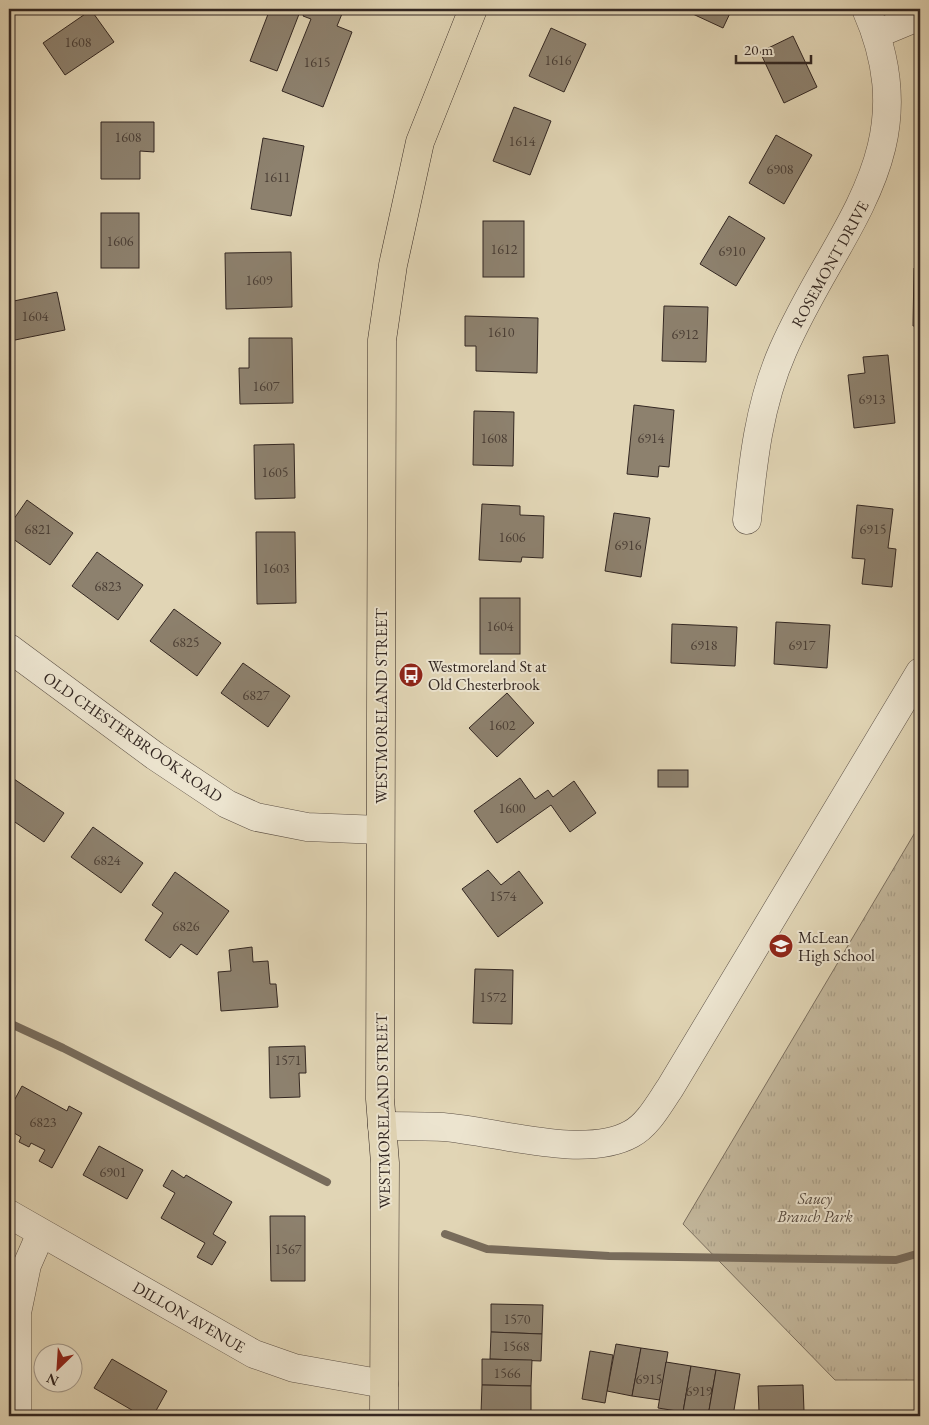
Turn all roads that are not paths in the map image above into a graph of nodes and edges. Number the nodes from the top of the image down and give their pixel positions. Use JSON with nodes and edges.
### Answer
{"nodes":[{"id":1,"x":473,"y":9,"type":"edge"},
{"id":2,"x":866,"y":9,"type":"edge"},
{"id":3,"x":920,"y":16,"type":"edge"},
{"id":4,"x":878,"y":33,"type":"junction"},
{"id":5,"x":747,"y":520,"type":"dead end"},
{"id":6,"x":9,"y":648,"type":"edge"},
{"id":7,"x":920,"y":672,"type":"edge"},
{"id":8,"x":380,"y":830,"type":"junction"},
{"id":9,"x":382,"y":1126,"type":"junction"},
{"id":10,"x":9,"y":1214,"type":"edge"},
{"id":11,"x":41,"y":1233,"type":"junction"},
{"id":12,"x":384,"y":1384,"type":"junction"},
{"id":13,"x":17,"y":1416,"type":"edge"},
{"id":14,"x":384,"y":1416,"type":"edge"}],
"edges":[{"from":1,"to":8,"type":"main road","name":"WESTMORELAND STREET"},
{"from":2,"to":4,"type":"street","name":"ROSEMONT DRIVE"},
{"from":3,"to":4,"type":"street"},
{"from":4,"to":5,"type":"street","name":"ROSEMONT DRIVE"},
{"from":6,"to":8,"type":"street","name":"OLD CHESTERBROOK ROAD"},
{"from":7,"to":9,"type":"street"},
{"from":8,"to":9,"type":"main road","name":"WESTMORELAND STREET"},
{"from":9,"to":12,"type":"main road","name":"WESTMORELAND STREET"},
{"from":10,"to":11,"type":"street","name":"DILLON AVENUE"},
{"from":11,"to":12,"type":"street","name":"DILLON AVENUE"},
{"from":11,"to":13,"type":"street"},
{"from":12,"to":14,"type":"main road","name":"WESTMORELAND STREET"}]}
